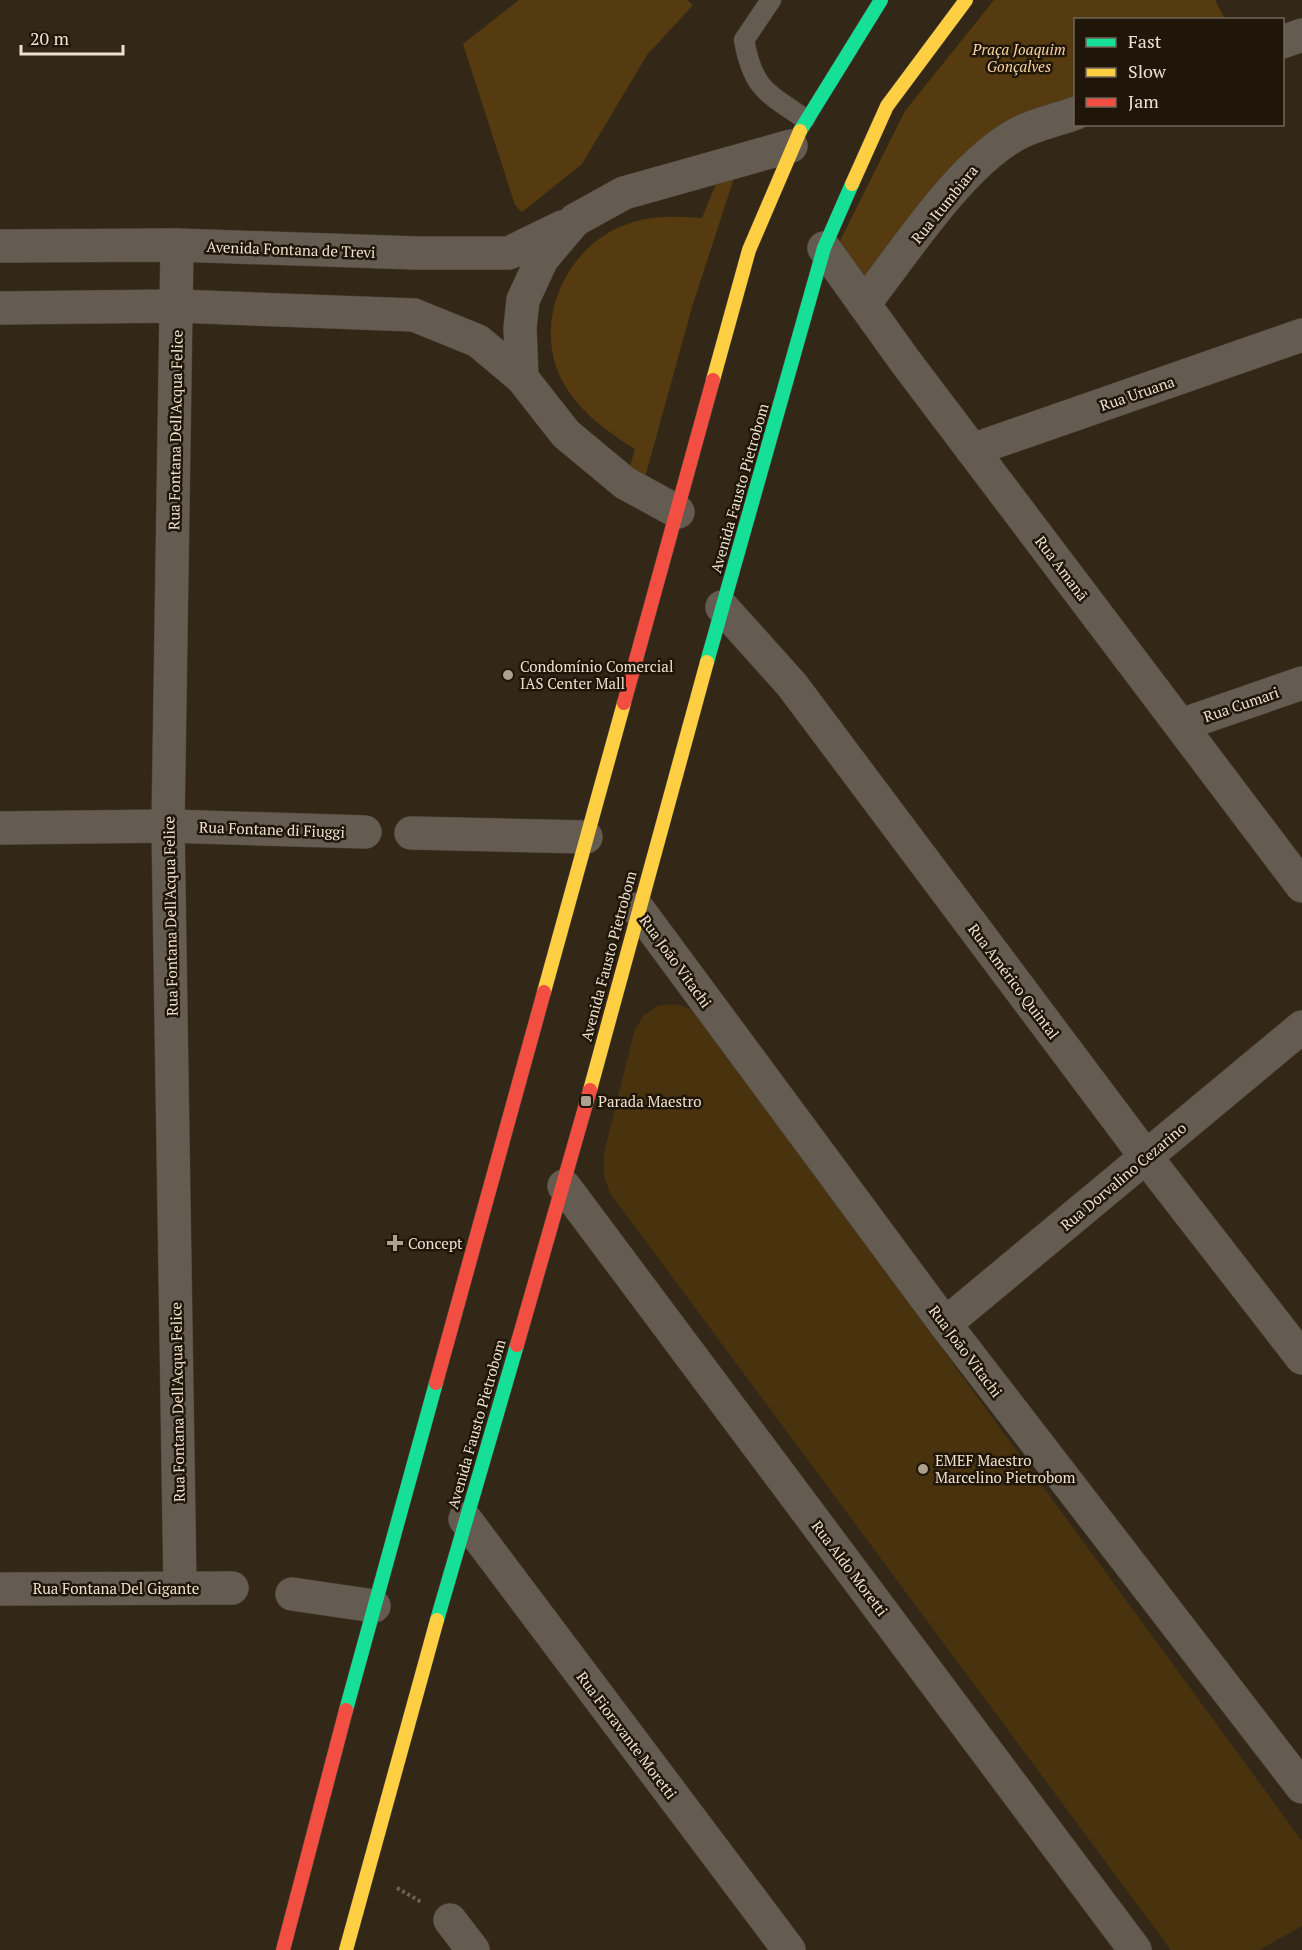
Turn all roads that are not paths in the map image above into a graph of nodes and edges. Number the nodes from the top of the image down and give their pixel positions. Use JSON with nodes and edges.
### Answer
{"nodes":[{"id":1,"x":771,"y":0,"type":"edge"},
{"id":2,"x":881,"y":0,"type":"edge"},
{"id":3,"x":966,"y":0,"type":"edge"},
{"id":4,"x":1302,"y":35,"type":"edge"},
{"id":5,"x":1284,"y":41,"type":"edge"},
{"id":6,"x":1074,"y":114,"type":"edge"},
{"id":7,"x":798,"y":133,"type":"junction"},
{"id":8,"x":575,"y":220,"type":"junction"},
{"id":9,"x":177,"y":245,"type":"junction"},
{"id":10,"x":0,"y":246,"type":"edge"},
{"id":11,"x":824,"y":248,"type":"junction"},
{"id":12,"x":864,"y":304,"type":"junction"},
{"id":13,"x":177,"y":306,"type":"junction"},
{"id":14,"x":0,"y":308,"type":"edge"},
{"id":15,"x":1302,"y":335,"type":"edge"},
{"id":16,"x":522,"y":378,"type":"junction"},
{"id":17,"x":972,"y":450,"type":"junction"},
{"id":18,"x":678,"y":512,"type":"junction"},
{"id":19,"x":722,"y":607,"type":"junction"},
{"id":20,"x":1302,"y":683,"type":"edge"},
{"id":21,"x":1181,"y":725,"type":"junction"},
{"id":22,"x":168,"y":826,"type":"junction"},
{"id":23,"x":0,"y":828,"type":"edge"},
{"id":24,"x":365,"y":832,"type":"dead end"},
{"id":25,"x":411,"y":833,"type":"dead end"},
{"id":26,"x":586,"y":837,"type":"junction"},
{"id":27,"x":1302,"y":886,"type":"edge"},
{"id":28,"x":638,"y":909,"type":"junction"},
{"id":29,"x":1302,"y":1027,"type":"edge"},
{"id":30,"x":1146,"y":1157,"type":"junction"},
{"id":31,"x":564,"y":1186,"type":"junction"},
{"id":32,"x":945,"y":1324,"type":"junction"},
{"id":33,"x":1302,"y":1358,"type":"edge"},
{"id":34,"x":465,"y":1519,"type":"junction"},
{"id":35,"x":180,"y":1587,"type":"junction"},
{"id":36,"x":232,"y":1588,"type":"dead end"},
{"id":37,"x":0,"y":1589,"type":"edge"},
{"id":38,"x":292,"y":1594,"type":"dead end"},
{"id":39,"x":374,"y":1606,"type":"junction"},
{"id":40,"x":1302,"y":1787,"type":"edge"},
{"id":41,"x":450,"y":1920,"type":"road end"},
{"id":42,"x":283,"y":1950,"type":"edge"},
{"id":43,"x":346,"y":1950,"type":"edge"},
{"id":44,"x":473,"y":1950,"type":"edge"},
{"id":45,"x":789,"y":1950,"type":"edge"},
{"id":46,"x":1135,"y":1950,"type":"edge"}],
"edges":[{"from":1,"to":7,"type":"lane"},
{"from":2,"to":7,"type":"main road"},
{"from":3,"to":11,"type":"main road","name":"Avenida Fausto Pietrobom"},
{"from":4,"to":5,"type":"street"},
{"from":6,"to":12,"type":"street","name":"Rua Itumbiara"},
{"from":7,"to":8,"type":"street","name":"Avenida Fontana de Trevi"},
{"from":7,"to":18,"type":"main road"},
{"from":8,"to":9,"type":"street","name":"Avenida Fontana de Trevi"},
{"from":8,"to":16,"type":"street","name":"Avenida Fontana de Trevi"},
{"from":9,"to":10,"type":"street","name":"Avenida Fontana de Trevi"},
{"from":9,"to":13,"type":"street","name":"Rua Fontana Dell'Acqua Felice"},
{"from":11,"to":12,"type":"street","name":"Rua Amanã"},
{"from":11,"to":19,"type":"main road","name":"Avenida Fausto Pietrobom"},
{"from":12,"to":17,"type":"street","name":"Rua Amanã"},
{"from":13,"to":14,"type":"street"},
{"from":13,"to":16,"type":"street"},
{"from":13,"to":22,"type":"street","name":"Rua Fontana Dell'Acqua Felice"},
{"from":15,"to":17,"type":"street","name":"Rua Uruana"},
{"from":16,"to":18,"type":"street"},
{"from":17,"to":21,"type":"street","name":"Rua Amanã"},
{"from":18,"to":26,"type":"main road"},
{"from":19,"to":28,"type":"main road","name":"Avenida Fausto Pietrobom"},
{"from":19,"to":30,"type":"street","name":"Rua Américo Quintal"},
{"from":20,"to":21,"type":"street","name":"Rua Cumari"},
{"from":21,"to":27,"type":"street","name":"Rua Amanã"},
{"from":22,"to":23,"type":"street","name":"Rua Fontane di Fiuggi"},
{"from":22,"to":24,"type":"street","name":"Rua Fontane di Fiuggi"},
{"from":22,"to":35,"type":"street","name":"Rua Fontana Dell'Acqua Felice"},
{"from":25,"to":26,"type":"street"},
{"from":26,"to":39,"type":"main road"},
{"from":28,"to":31,"type":"main road","name":"Avenida Fausto Pietrobom"},
{"from":28,"to":32,"type":"street","name":"Rua João Vitachi"},
{"from":29,"to":30,"type":"street","name":"Rua Dorvalino Cezarino"},
{"from":30,"to":32,"type":"street","name":"Rua Dorvalino Cezarino"},
{"from":30,"to":33,"type":"street","name":"Rua Américo Quintal"},
{"from":31,"to":34,"type":"main road","name":"Avenida Fausto Pietrobom"},
{"from":31,"to":46,"type":"street","name":"Rua Aldo Moretti"},
{"from":32,"to":40,"type":"street","name":"Rua João Vitachi"},
{"from":34,"to":43,"type":"main road","name":"Avenida Fausto Pietrobom"},
{"from":34,"to":45,"type":"street","name":"Rua Fioravante Moretti"},
{"from":35,"to":36,"type":"street","name":"Rua Fontana Del Gigante"},
{"from":35,"to":37,"type":"street","name":"Rua Fontana Del Gigante"},
{"from":38,"to":39,"type":"street"},
{"from":39,"to":42,"type":"main road"},
{"from":41,"to":44,"type":"street"}]}
